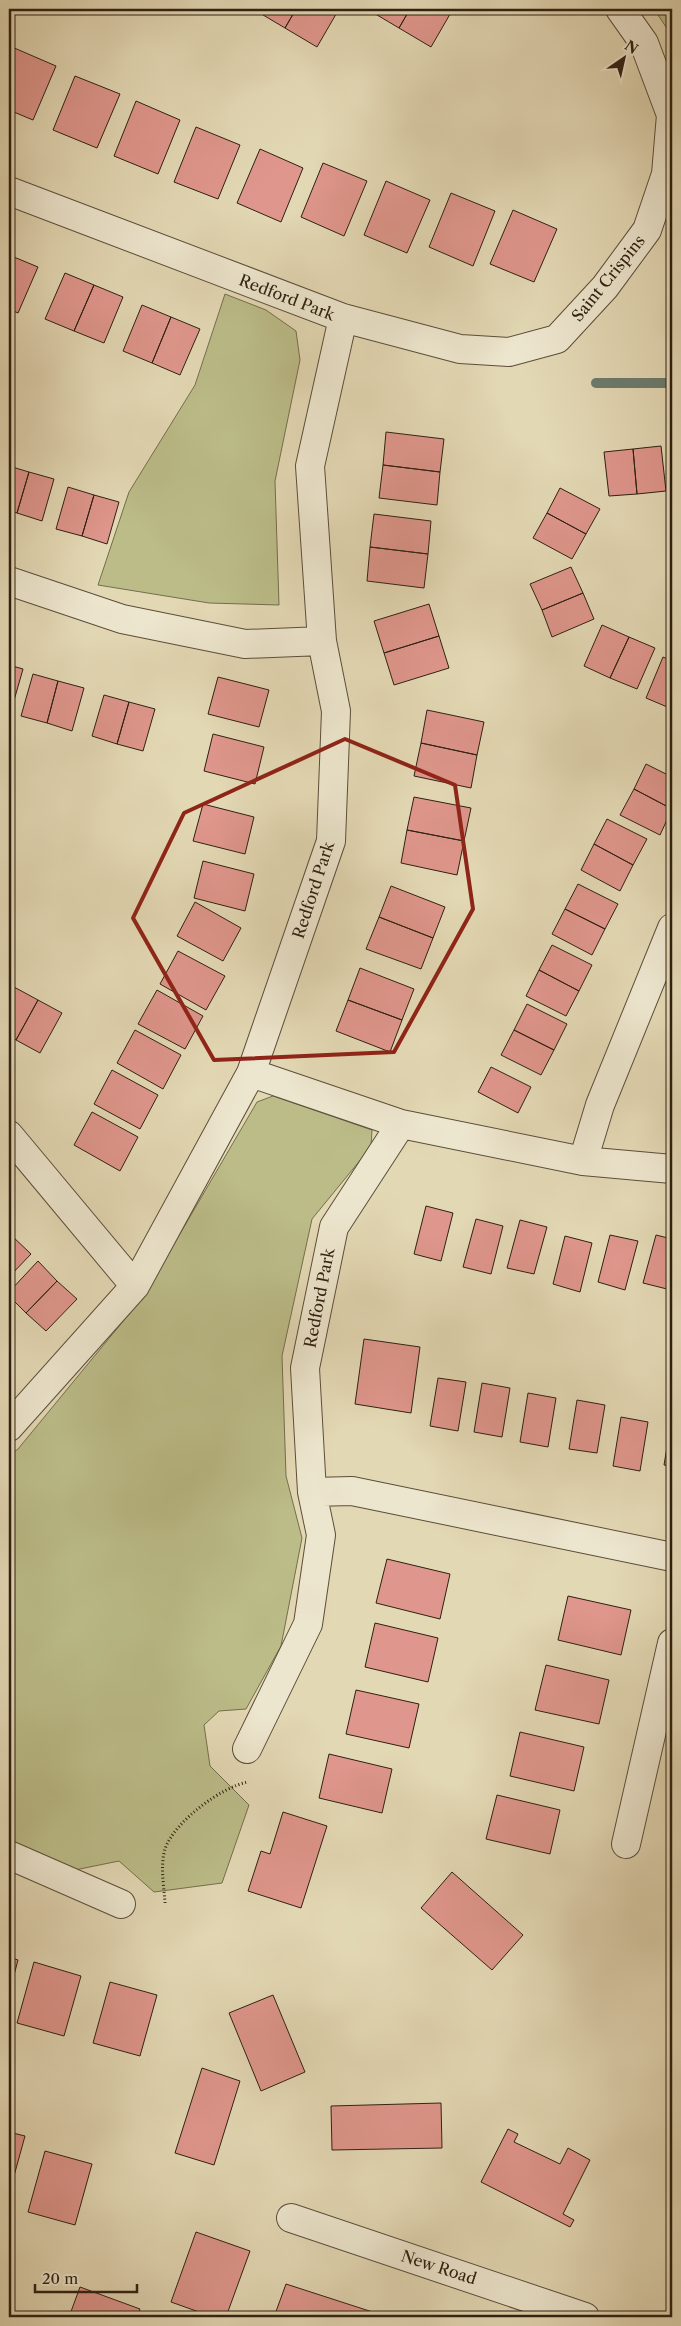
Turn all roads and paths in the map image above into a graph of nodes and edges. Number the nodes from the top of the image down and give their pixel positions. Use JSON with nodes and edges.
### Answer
{"nodes":[{"id":1,"x":620,"y":9,"type":"edge"},
{"id":2,"x":9,"y":191,"type":"edge"},
{"id":3,"x":343,"y":318,"type":"junction"},
{"id":4,"x":9,"y":581,"type":"edge"},
{"id":5,"x":322,"y":641,"type":"junction"},
{"id":6,"x":672,"y":928,"type":"edge"},
{"id":7,"x":252,"y":1073,"type":"junction"},
{"id":8,"x":400,"y":1124,"type":"junction"},
{"id":9,"x":9,"y":1135,"type":"edge"},
{"id":10,"x":582,"y":1161,"type":"junction"},
{"id":11,"x":672,"y":1169,"type":"edge"},
{"id":12,"x":135,"y":1286,"type":"junction"},
{"id":13,"x":9,"y":1427,"type":"edge"},
{"id":14,"x":312,"y":1492,"type":"junction"},
{"id":15,"x":672,"y":1557,"type":"edge"},
{"id":16,"x":672,"y":1643,"type":"edge"},
{"id":17,"x":247,"y":1749,"type":"joint"},
{"id":18,"x":626,"y":1844,"type":"dead end"},
{"id":19,"x":9,"y":1855,"type":"edge"},
{"id":20,"x":165,"y":1903,"type":"dead end"},
{"id":21,"x":121,"y":1904,"type":"dead end"},
{"id":22,"x":292,"y":2218,"type":"dead end"},
{"id":23,"x":585,"y":2317,"type":"edge"}],
"edges":[{"from":1,"to":3,"type":"street","name":"Saint Crispins"},
{"from":2,"to":3,"type":"street","name":"Redford Park"},
{"from":3,"to":5,"type":"street","name":"Redford Park"},
{"from":4,"to":5,"type":"street"},
{"from":5,"to":7,"type":"street","name":"Redford Park"},
{"from":6,"to":10,"type":"street"},
{"from":7,"to":8,"type":"street"},
{"from":7,"to":12,"type":"street","name":"Redford Park"},
{"from":8,"to":10,"type":"street"},
{"from":8,"to":14,"type":"street","name":"Redford Park"},
{"from":9,"to":12,"type":"street"},
{"from":10,"to":11,"type":"street"},
{"from":12,"to":13,"type":"street","name":"Redford Park"},
{"from":14,"to":15,"type":"street"},
{"from":14,"to":17,"type":"street","name":"Redford Park"},
{"from":16,"to":18,"type":"street"},
{"from":17,"to":20,"type":"path"},
{"from":19,"to":21,"type":"street"},
{"from":22,"to":23,"type":"street","name":"New Road"}]}
